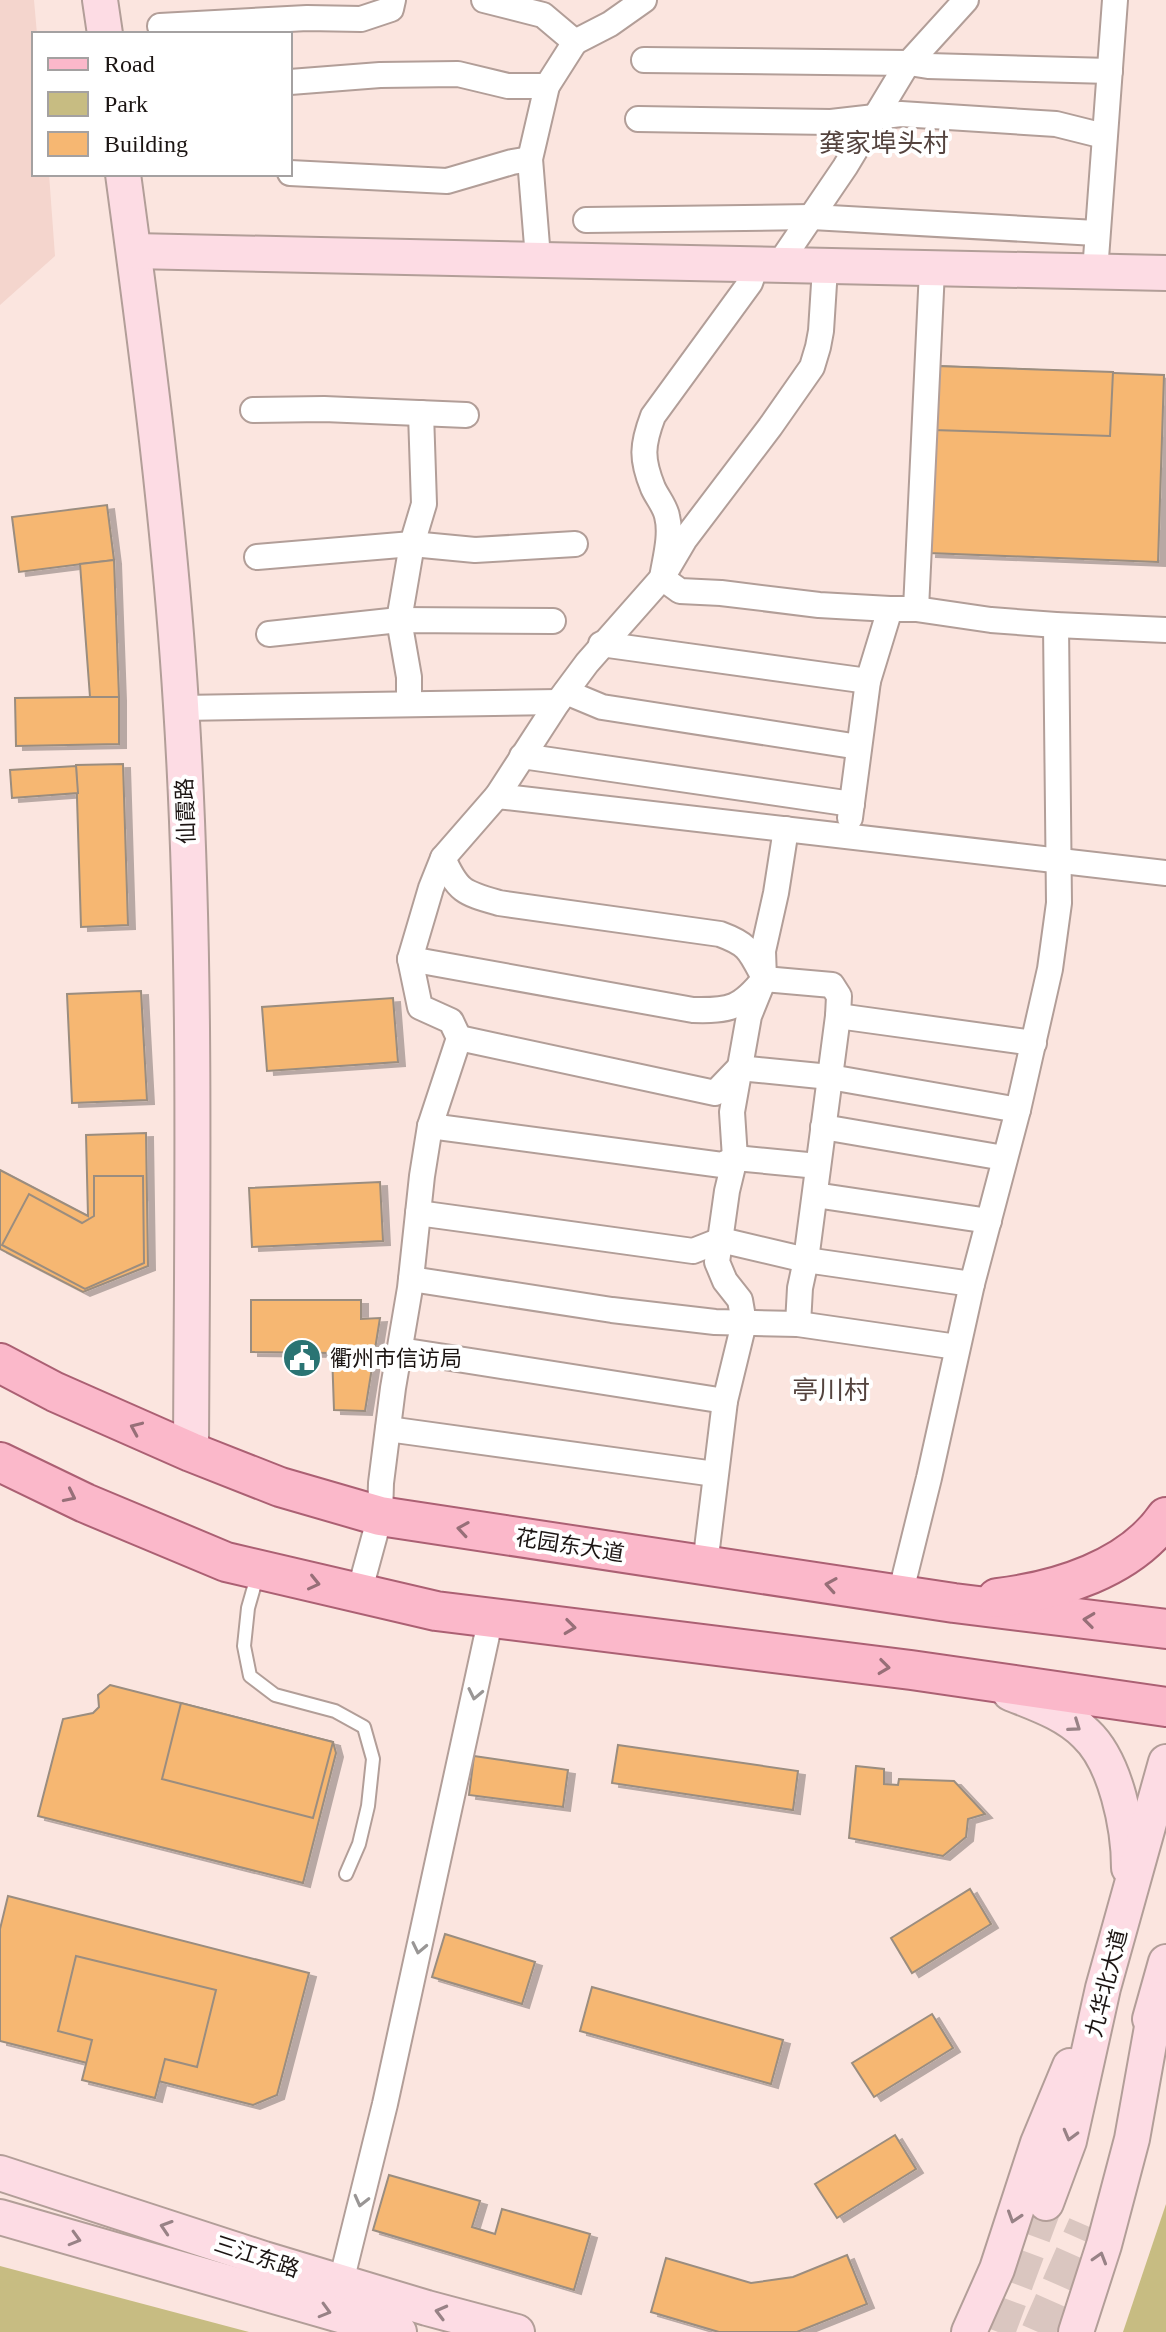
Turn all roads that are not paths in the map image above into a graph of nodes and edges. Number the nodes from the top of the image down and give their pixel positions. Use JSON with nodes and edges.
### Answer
{"nodes":[{"id":1,"x":100,"y":0,"type":"edge"},
{"id":2,"x":393,"y":0,"type":"edge"},
{"id":3,"x":484,"y":0,"type":"edge"},
{"id":4,"x":644,"y":0,"type":"edge"},
{"id":5,"x":966,"y":0,"type":"edge"},
{"id":6,"x":1115,"y":0,"type":"edge"},
{"id":7,"x":160,"y":26,"type":"dead end"},
{"id":8,"x":105,"y":32,"type":"edge"},
{"id":9,"x":575,"y":42,"type":"junction"},
{"id":10,"x":644,"y":60,"type":"dead end"},
{"id":11,"x":909,"y":63,"type":"junction"},
{"id":12,"x":1110,"y":71,"type":"junction"},
{"id":13,"x":292,"y":82,"type":"edge"},
{"id":14,"x":547,"y":86,"type":"junction"},
{"id":15,"x":873,"y":118,"type":"junction"},
{"id":16,"x":638,"y":119,"type":"dead end"},
{"id":17,"x":1104,"y":136,"type":"junction"},
{"id":18,"x":530,"y":159,"type":"junction"},
{"id":19,"x":292,"y":173,"type":"edge"},
{"id":20,"x":123,"y":176,"type":"edge"},
{"id":21,"x":812,"y":217,"type":"junction"},
{"id":22,"x":586,"y":220,"type":"dead end"},
{"id":23,"x":1096,"y":233,"type":"junction"},
{"id":24,"x":134,"y":251,"type":"junction"},
{"id":25,"x":538,"y":258,"type":"junction"},
{"id":26,"x":767,"y":266,"type":"junction"},
{"id":27,"x":825,"y":268,"type":"junction"},
{"id":28,"x":932,"y":270,"type":"junction"},
{"id":29,"x":1095,"y":272,"type":"junction"},
{"id":30,"x":1166,"y":273,"type":"edge"},
{"id":31,"x":253,"y":410,"type":"dead end"},
{"id":32,"x":421,"y":413,"type":"junction"},
{"id":33,"x":466,"y":415,"type":"dead end"},
{"id":34,"x":412,"y":544,"type":"junction"},
{"id":35,"x":575,"y":544,"type":"dead end"},
{"id":36,"x":257,"y":557,"type":"dead end"},
{"id":37,"x":662,"y":578,"type":"junction"},
{"id":38,"x":890,"y":609,"type":"junction"},
{"id":39,"x":916,"y":609,"type":"junction"},
{"id":40,"x":399,"y":620,"type":"junction"},
{"id":41,"x":553,"y":621,"type":"dead end"},
{"id":42,"x":1056,"y":625,"type":"junction"},
{"id":43,"x":1166,"y":630,"type":"edge"},
{"id":44,"x":269,"y":634,"type":"dead end"},
{"id":45,"x":601,"y":644,"type":"junction"},
{"id":46,"x":868,"y":681,"type":"junction"},
{"id":47,"x":562,"y":697,"type":"junction"},
{"id":48,"x":409,"y":704,"type":"junction"},
{"id":49,"x":181,"y":708,"type":"junction"},
{"id":50,"x":859,"y":747,"type":"junction"},
{"id":51,"x":522,"y":756,"type":"junction"},
{"id":52,"x":497,"y":796,"type":"junction"},
{"id":53,"x":852,"y":804,"type":"junction"},
{"id":54,"x":786,"y":829,"type":"junction"},
{"id":55,"x":848,"y":836,"type":"junction"},
{"id":56,"x":443,"y":858,"type":"junction"},
{"id":57,"x":1057,"y":860,"type":"junction"},
{"id":58,"x":1166,"y":873,"type":"edge"},
{"id":59,"x":410,"y":959,"type":"junction"},
{"id":60,"x":764,"y":979,"type":"junction"},
{"id":61,"x":838,"y":1016,"type":"junction"},
{"id":62,"x":459,"y":1038,"type":"junction"},
{"id":63,"x":1034,"y":1043,"type":"junction"},
{"id":64,"x":739,"y":1068,"type":"junction"},
{"id":65,"x":830,"y":1077,"type":"junction"},
{"id":66,"x":1018,"y":1110,"type":"junction"},
{"id":67,"x":430,"y":1126,"type":"junction"},
{"id":68,"x":823,"y":1127,"type":"junction"},
{"id":69,"x":735,"y":1158,"type":"junction"},
{"id":70,"x":1004,"y":1158,"type":"junction"},
{"id":71,"x":818,"y":1166,"type":"junction"},
{"id":72,"x":815,"y":1195,"type":"junction"},
{"id":73,"x":418,"y":1213,"type":"junction"},
{"id":74,"x":989,"y":1221,"type":"junction"},
{"id":75,"x":721,"y":1240,"type":"junction"},
{"id":76,"x":806,"y":1260,"type":"junction"},
{"id":77,"x":411,"y":1279,"type":"junction"},
{"id":78,"x":972,"y":1284,"type":"junction"},
{"id":79,"x":744,"y":1323,"type":"junction"},
{"id":80,"x":798,"y":1324,"type":"junction"},
{"id":81,"x":957,"y":1347,"type":"junction"},
{"id":82,"x":400,"y":1350,"type":"junction"},
{"id":83,"x":0,"y":1363,"type":"edge"},
{"id":84,"x":725,"y":1401,"type":"junction"},
{"id":85,"x":388,"y":1429,"type":"junction"},
{"id":86,"x":191,"y":1452,"type":"junction"},
{"id":87,"x":0,"y":1462,"type":"edge"},
{"id":88,"x":715,"y":1474,"type":"junction"},
{"id":89,"x":380,"y":1516,"type":"junction"},
{"id":90,"x":1166,"y":1517,"type":"edge"},
{"id":91,"x":705,"y":1565,"type":"junction"},
{"id":92,"x":259,"y":1570,"type":"junction"},
{"id":93,"x":359,"y":1593,"type":"junction"},
{"id":94,"x":900,"y":1595,"type":"junction"},
{"id":95,"x":954,"y":1603,"type":"junction"},
{"id":96,"x":491,"y":1617,"type":"junction"},
{"id":97,"x":1166,"y":1629,"type":"edge"},
{"id":98,"x":979,"y":1682,"type":"junction"},
{"id":99,"x":1166,"y":1707,"type":"edge"},
{"id":100,"x":1166,"y":1762,"type":"edge"},
{"id":101,"x":346,"y":1874,"type":"dead end"},
{"id":102,"x":1128,"y":1899,"type":"junction"},
{"id":103,"x":1166,"y":1962,"type":"edge"},
{"id":104,"x":1103,"y":1988,"type":"junction"},
{"id":105,"x":1157,"y":1999,"type":"junction"},
{"id":106,"x":0,"y":2173,"type":"edge"},
{"id":107,"x":1046,"y":2203,"type":"tunnel mouth"},
{"id":108,"x":0,"y":2217,"type":"edge"},
{"id":109,"x":1085,"y":2225,"type":"tunnel mouth"},
{"id":110,"x":341,"y":2282,"type":"junction"},
{"id":111,"x":399,"y":2332,"type":"edge"},
{"id":112,"x":517,"y":2332,"type":"edge"},
{"id":113,"x":969,"y":2332,"type":"edge"},
{"id":114,"x":1076,"y":2332,"type":"edge"}],
"edges":[{"from":1,"to":8,"type":"main road"},
{"from":2,"to":7,"type":"street"},
{"from":3,"to":9,"type":"street"},
{"from":4,"to":9,"type":"street"},
{"from":5,"to":11,"type":"street"},
{"from":6,"to":12,"type":"street"},
{"from":9,"to":14,"type":"street"},
{"from":10,"to":11,"type":"street"},
{"from":11,"to":12,"type":"street"},
{"from":11,"to":15,"type":"street"},
{"from":12,"to":17,"type":"street"},
{"from":13,"to":14,"type":"street"},
{"from":14,"to":18,"type":"street"},
{"from":15,"to":16,"type":"street"},
{"from":15,"to":17,"type":"street"},
{"from":15,"to":21,"type":"street"},
{"from":17,"to":23,"type":"street"},
{"from":18,"to":19,"type":"street"},
{"from":18,"to":25,"type":"street"},
{"from":20,"to":24,"type":"main road","name":"仙霞路"},
{"from":21,"to":22,"type":"street"},
{"from":21,"to":23,"type":"street"},
{"from":21,"to":26,"type":"street"},
{"from":23,"to":29,"type":"street"},
{"from":24,"to":25,"type":"main road"},
{"from":24,"to":49,"type":"main road","name":"仙霞路"},
{"from":25,"to":26,"type":"main road"},
{"from":26,"to":27,"type":"main road"},
{"from":26,"to":37,"type":"street"},
{"from":27,"to":28,"type":"main road"},
{"from":27,"to":37,"type":"street"},
{"from":28,"to":29,"type":"main road"},
{"from":28,"to":39,"type":"street"},
{"from":29,"to":30,"type":"main road"},
{"from":31,"to":32,"type":"street"},
{"from":32,"to":33,"type":"street"},
{"from":32,"to":34,"type":"street"},
{"from":34,"to":35,"type":"street"},
{"from":34,"to":36,"type":"street"},
{"from":34,"to":40,"type":"street"},
{"from":37,"to":38,"type":"street"},
{"from":37,"to":45,"type":"street"},
{"from":38,"to":39,"type":"street"},
{"from":38,"to":46,"type":"street"},
{"from":39,"to":42,"type":"street"},
{"from":40,"to":41,"type":"street"},
{"from":40,"to":44,"type":"street"},
{"from":40,"to":48,"type":"street"},
{"from":42,"to":43,"type":"street"},
{"from":42,"to":57,"type":"street"},
{"from":45,"to":46,"type":"street"},
{"from":45,"to":47,"type":"street"},
{"from":46,"to":50,"type":"street"},
{"from":47,"to":48,"type":"street"},
{"from":47,"to":50,"type":"street"},
{"from":47,"to":51,"type":"street"},
{"from":48,"to":49,"type":"street"},
{"from":49,"to":86,"type":"main road","name":"仙霞路"},
{"from":50,"to":53,"type":"street"},
{"from":51,"to":52,"type":"street"},
{"from":51,"to":53,"type":"street"},
{"from":52,"to":54,"type":"street"},
{"from":52,"to":56,"type":"street"},
{"from":53,"to":55,"type":"street"},
{"from":54,"to":55,"type":"street"},
{"from":54,"to":60,"type":"street"},
{"from":55,"to":57,"type":"street"},
{"from":56,"to":59,"type":"street"},
{"from":56,"to":60,"type":"street"},
{"from":57,"to":58,"type":"street"},
{"from":57,"to":63,"type":"street"},
{"from":59,"to":60,"type":"street"},
{"from":59,"to":62,"type":"street"},
{"from":60,"to":61,"type":"street"},
{"from":60,"to":64,"type":"street"},
{"from":61,"to":63,"type":"street"},
{"from":61,"to":65,"type":"street"},
{"from":62,"to":64,"type":"street"},
{"from":62,"to":67,"type":"street"},
{"from":63,"to":66,"type":"street"},
{"from":64,"to":65,"type":"street"},
{"from":64,"to":69,"type":"street"},
{"from":65,"to":66,"type":"street"},
{"from":65,"to":68,"type":"street"},
{"from":66,"to":70,"type":"street"},
{"from":67,"to":69,"type":"street"},
{"from":67,"to":73,"type":"street"},
{"from":68,"to":70,"type":"street"},
{"from":68,"to":71,"type":"street"},
{"from":69,"to":71,"type":"street"},
{"from":69,"to":75,"type":"street"},
{"from":70,"to":74,"type":"street"},
{"from":71,"to":72,"type":"street"},
{"from":72,"to":74,"type":"street"},
{"from":72,"to":76,"type":"street"},
{"from":73,"to":75,"type":"street"},
{"from":73,"to":77,"type":"street"},
{"from":74,"to":78,"type":"street"},
{"from":75,"to":76,"type":"street"},
{"from":75,"to":79,"type":"street"},
{"from":76,"to":78,"type":"street"},
{"from":76,"to":80,"type":"street"},
{"from":77,"to":79,"type":"street"},
{"from":77,"to":82,"type":"street"},
{"from":78,"to":81,"type":"street"},
{"from":79,"to":80,"type":"street"},
{"from":79,"to":84,"type":"street"},
{"from":80,"to":81,"type":"street"},
{"from":81,"to":94,"type":"street"},
{"from":82,"to":84,"type":"street"},
{"from":82,"to":85,"type":"street"},
{"from":86,"to":83,"type":"main road","name":"花园东大道","one_way":true},
{"from":84,"to":88,"type":"street"},
{"from":85,"to":88,"type":"street"},
{"from":85,"to":89,"type":"street"},
{"from":86,"to":89,"type":"main road","name":"花园东大道"},
{"from":87,"to":92,"type":"main road","one_way":true},
{"from":88,"to":91,"type":"street"},
{"from":91,"to":89,"type":"main road","name":"花园东大道","one_way":true},
{"from":89,"to":93,"type":"street"},
{"from":90,"to":95,"type":"main road"},
{"from":94,"to":91,"type":"main road","name":"花园东大道","one_way":true},
{"from":92,"to":93,"type":"main road","one_way":true},
{"from":92,"to":101,"type":"lane"},
{"from":93,"to":96,"type":"main road"},
{"from":94,"to":95,"type":"main road","name":"花园东大道"},
{"from":97,"to":95,"type":"main road","name":"花园东大道","one_way":true},
{"from":96,"to":98,"type":"main road","one_way":true},
{"from":96,"to":110,"type":"street","one_way":true},
{"from":98,"to":99,"type":"main road"},
{"from":98,"to":102,"type":"main road","one_way":true},
{"from":100,"to":102,"type":"main road","name":"九华北大道"},
{"from":102,"to":104,"type":"main road","name":"九华北大道"},
{"from":103,"to":105,"type":"main road"},
{"from":104,"to":107,"type":"main road","name":"九华北大道","one_way":true},
{"from":104,"to":113,"type":"main road","one_way":true},
{"from":105,"to":109,"type":"main road"},
{"from":114,"to":105,"type":"main road","one_way":true},
{"from":110,"to":106,"type":"main road","name":"三江东路","one_way":true},
{"from":108,"to":111,"type":"main road","name":"三江东路","one_way":true},
{"from":112,"to":110,"type":"main road","name":"三江东路","one_way":true}]}
